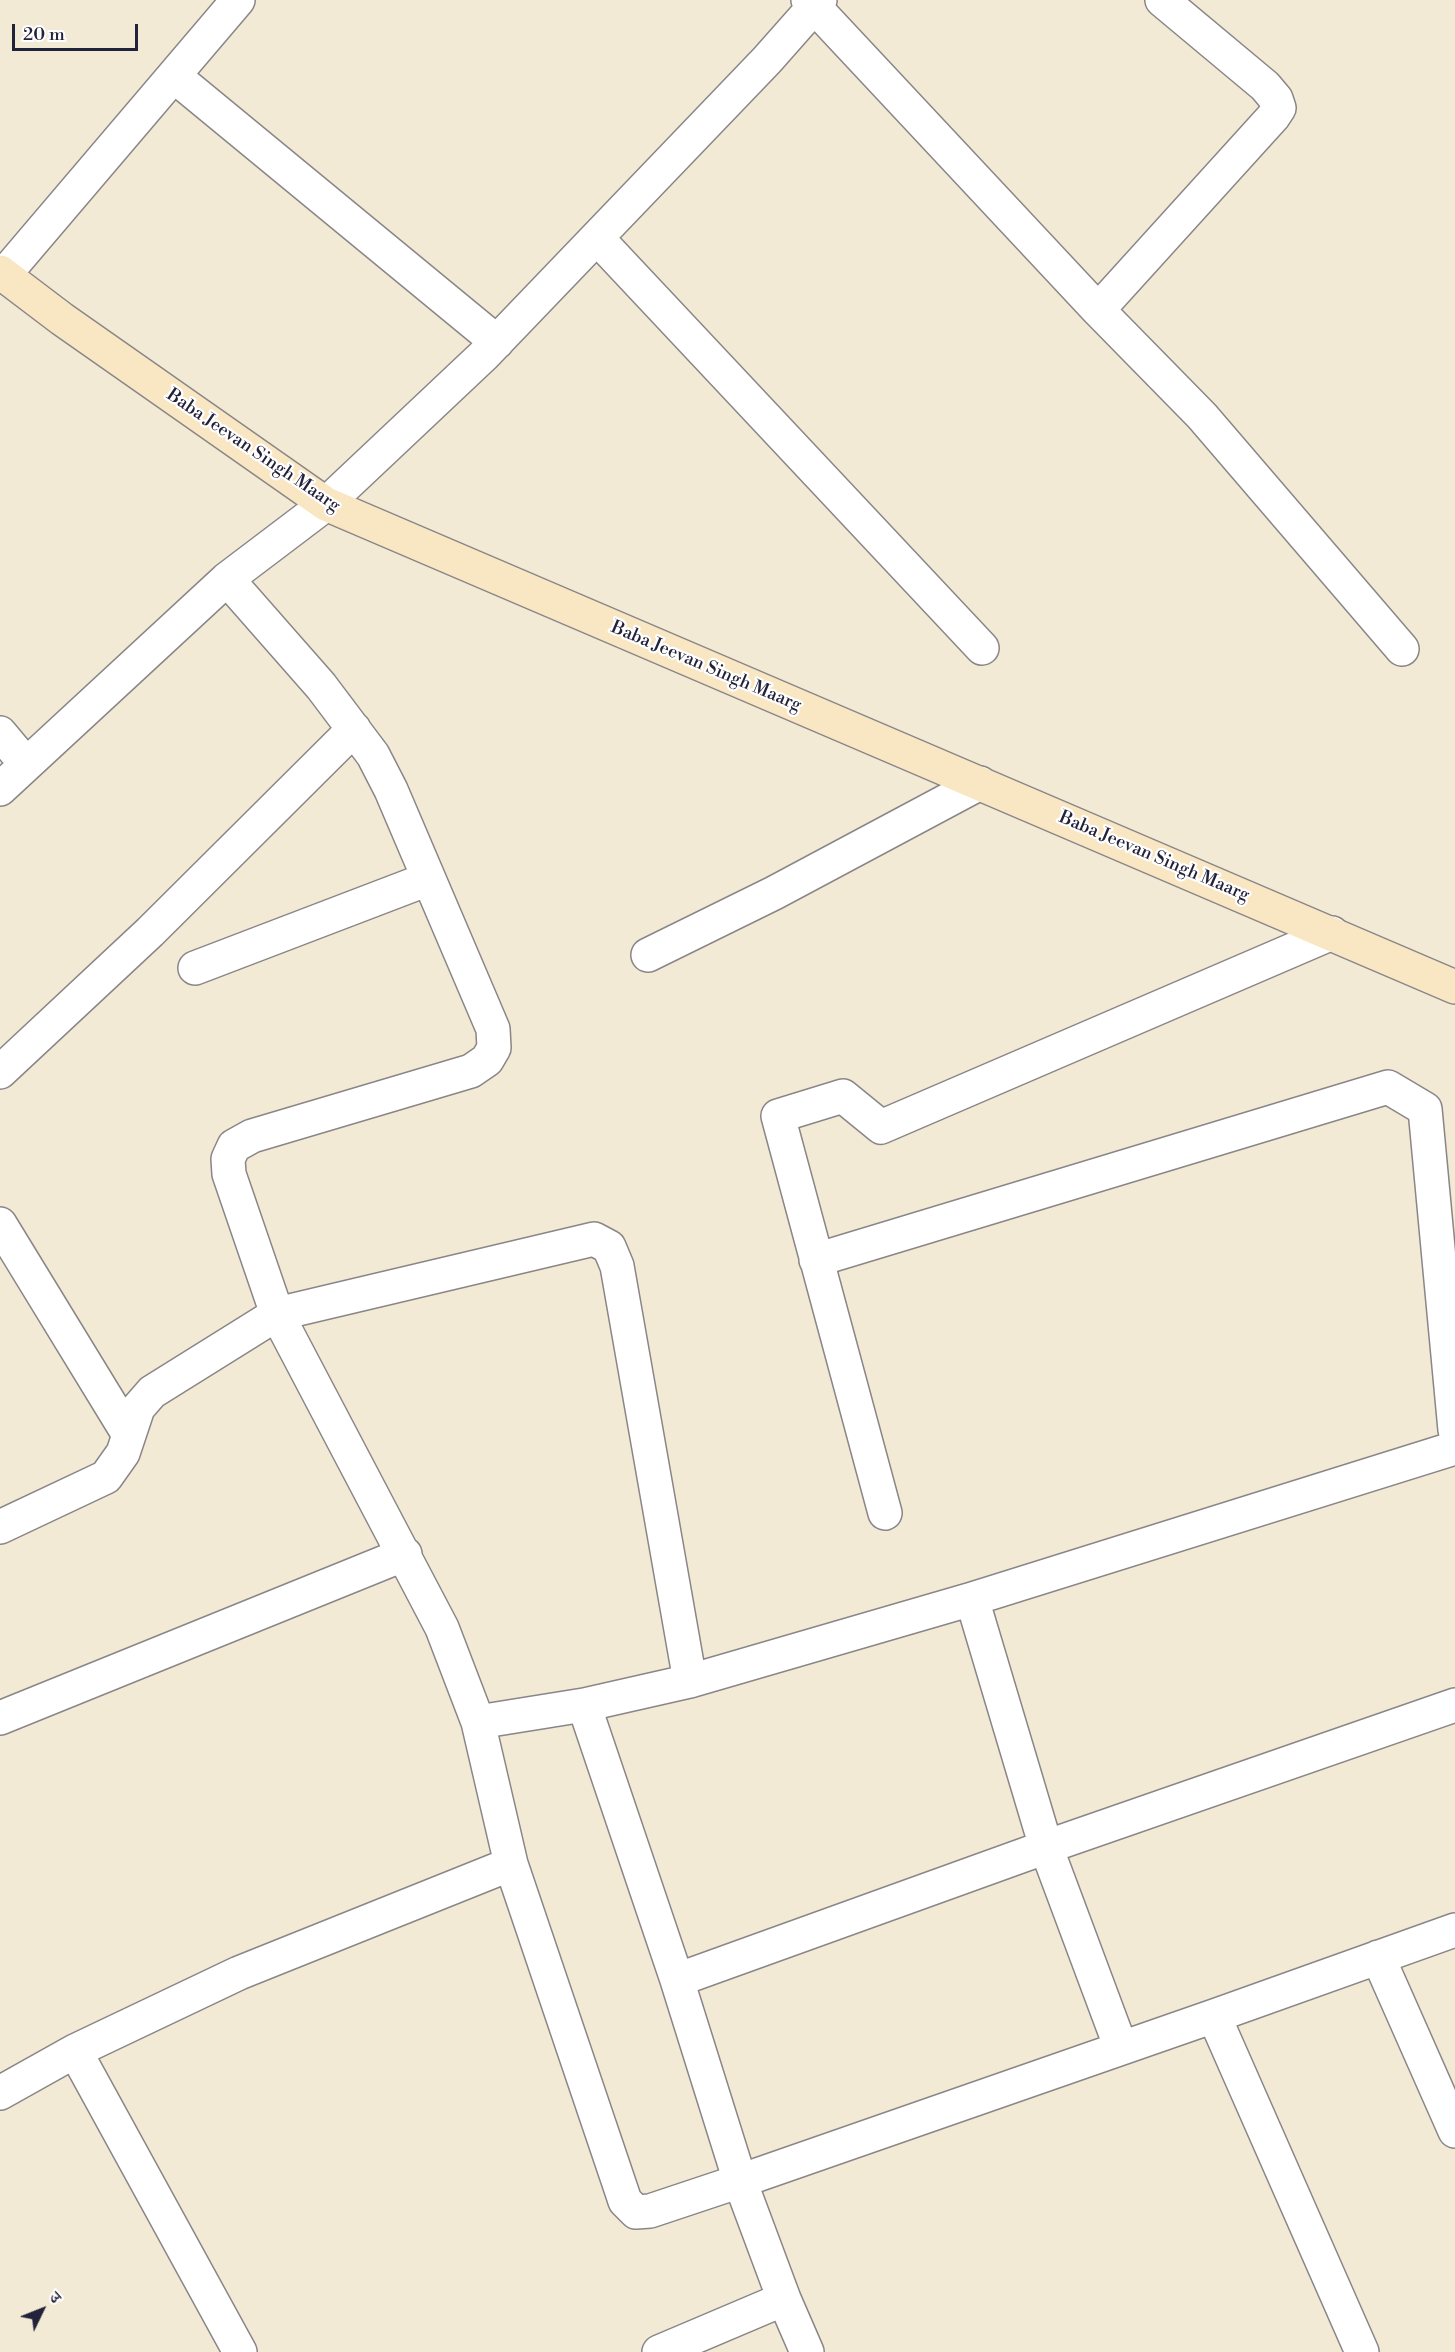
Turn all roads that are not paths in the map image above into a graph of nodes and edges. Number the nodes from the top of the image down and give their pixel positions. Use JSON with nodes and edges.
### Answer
{"nodes":[{"id":1,"x":238,"y":0,"type":"edge"},
{"id":2,"x":1162,"y":0,"type":"edge"},
{"id":3,"x":814,"y":2,"type":"edge"},
{"id":4,"x":174,"y":76,"type":"junction"},
{"id":5,"x":597,"y":238,"type":"junction"},
{"id":6,"x":2,"y":274,"type":"edge"},
{"id":7,"x":1098,"y":310,"type":"junction"},
{"id":8,"x":497,"y":342,"type":"junction"},
{"id":9,"x":326,"y":504,"type":"junction"},
{"id":10,"x":227,"y":579,"type":"junction"},
{"id":11,"x":982,"y":648,"type":"dead end"},
{"id":12,"x":1402,"y":650,"type":"dead end"},
{"id":13,"x":354,"y":729,"type":"junction"},
{"id":14,"x":0,"y":733,"type":"edge"},
{"id":15,"x":26,"y":764,"type":"junction"},
{"id":16,"x":981,"y":783,"type":"junction"},
{"id":17,"x":0,"y":789,"type":"edge"},
{"id":18,"x":428,"y":879,"type":"junction"},
{"id":19,"x":1332,"y":933,"type":"junction"},
{"id":20,"x":648,"y":956,"type":"dead end"},
{"id":21,"x":195,"y":968,"type":"dead end"},
{"id":22,"x":1455,"y":987,"type":"edge"},
{"id":23,"x":0,"y":1072,"type":"edge"},
{"id":24,"x":0,"y":1224,"type":"edge"},
{"id":25,"x":816,"y":1260,"type":"junction"},
{"id":26,"x":277,"y":1314,"type":"junction"},
{"id":27,"x":1455,"y":1430,"type":"edge"},
{"id":28,"x":129,"y":1436,"type":"junction"},
{"id":29,"x":1455,"y":1449,"type":"edge"},
{"id":30,"x":885,"y":1513,"type":"dead end"},
{"id":31,"x":0,"y":1527,"type":"edge"},
{"id":32,"x":405,"y":1554,"type":"junction"},
{"id":33,"x":972,"y":1599,"type":"junction"},
{"id":34,"x":690,"y":1681,"type":"junction"},
{"id":35,"x":584,"y":1705,"type":"junction"},
{"id":36,"x":1455,"y":1705,"type":"edge"},
{"id":37,"x":0,"y":1718,"type":"edge"},
{"id":38,"x":478,"y":1722,"type":"junction"},
{"id":39,"x":1046,"y":1847,"type":"junction"},
{"id":40,"x":512,"y":1864,"type":"junction"},
{"id":41,"x":1455,"y":1930,"type":"edge"},
{"id":42,"x":1378,"y":1957,"type":"junction"},
{"id":43,"x":677,"y":1980,"type":"junction"},
{"id":44,"x":1215,"y":2016,"type":"junction"},
{"id":45,"x":1121,"y":2048,"type":"junction"},
{"id":46,"x":75,"y":2051,"type":"junction"},
{"id":47,"x":0,"y":2093,"type":"edge"},
{"id":48,"x":1455,"y":2131,"type":"edge"},
{"id":49,"x":740,"y":2181,"type":"junction"},
{"id":50,"x":784,"y":2299,"type":"junction"},
{"id":51,"x":240,"y":2352,"type":"edge"},
{"id":52,"x":659,"y":2352,"type":"edge"},
{"id":53,"x":807,"y":2352,"type":"edge"},
{"id":54,"x":1362,"y":2352,"type":"edge"}],
"edges":[{"from":1,"to":4,"type":"street"},
{"from":2,"to":7,"type":"street"},
{"from":3,"to":5,"type":"street"},
{"from":3,"to":7,"type":"street"},
{"from":4,"to":6,"type":"street"},
{"from":4,"to":8,"type":"street"},
{"from":5,"to":8,"type":"street"},
{"from":5,"to":11,"type":"street"},
{"from":6,"to":9,"type":"street","name":"Baba Jeevan Singh Maarg"},
{"from":7,"to":12,"type":"street"},
{"from":8,"to":9,"type":"street"},
{"from":9,"to":10,"type":"street"},
{"from":9,"to":16,"type":"street","name":"Baba Jeevan Singh Maarg"},
{"from":10,"to":13,"type":"street"},
{"from":10,"to":15,"type":"street"},
{"from":13,"to":18,"type":"street"},
{"from":13,"to":23,"type":"street"},
{"from":14,"to":15,"type":"street"},
{"from":15,"to":17,"type":"street"},
{"from":16,"to":19,"type":"street","name":"Baba Jeevan Singh Maarg"},
{"from":16,"to":20,"type":"street"},
{"from":18,"to":21,"type":"street"},
{"from":18,"to":26,"type":"street"},
{"from":19,"to":22,"type":"street","name":"Baba Jeevan Singh Maarg"},
{"from":19,"to":25,"type":"street"},
{"from":24,"to":28,"type":"street"},
{"from":25,"to":27,"type":"street"},
{"from":25,"to":30,"type":"street"},
{"from":26,"to":28,"type":"street"},
{"from":26,"to":32,"type":"street"},
{"from":26,"to":34,"type":"street"},
{"from":28,"to":31,"type":"street"},
{"from":29,"to":33,"type":"street"},
{"from":32,"to":37,"type":"street"},
{"from":32,"to":38,"type":"street"},
{"from":33,"to":34,"type":"street"},
{"from":33,"to":39,"type":"street"},
{"from":34,"to":35,"type":"street"},
{"from":35,"to":38,"type":"street"},
{"from":35,"to":43,"type":"street"},
{"from":36,"to":39,"type":"street"},
{"from":38,"to":40,"type":"street"},
{"from":39,"to":43,"type":"street"},
{"from":39,"to":45,"type":"street"},
{"from":40,"to":46,"type":"street"},
{"from":40,"to":49,"type":"street"},
{"from":41,"to":42,"type":"street"},
{"from":42,"to":44,"type":"street"},
{"from":42,"to":48,"type":"street"},
{"from":43,"to":49,"type":"street"},
{"from":44,"to":45,"type":"street"},
{"from":44,"to":54,"type":"street"},
{"from":45,"to":49,"type":"street"},
{"from":46,"to":47,"type":"street"},
{"from":46,"to":51,"type":"street"},
{"from":49,"to":50,"type":"street"},
{"from":50,"to":52,"type":"street"},
{"from":50,"to":53,"type":"street"}]}
